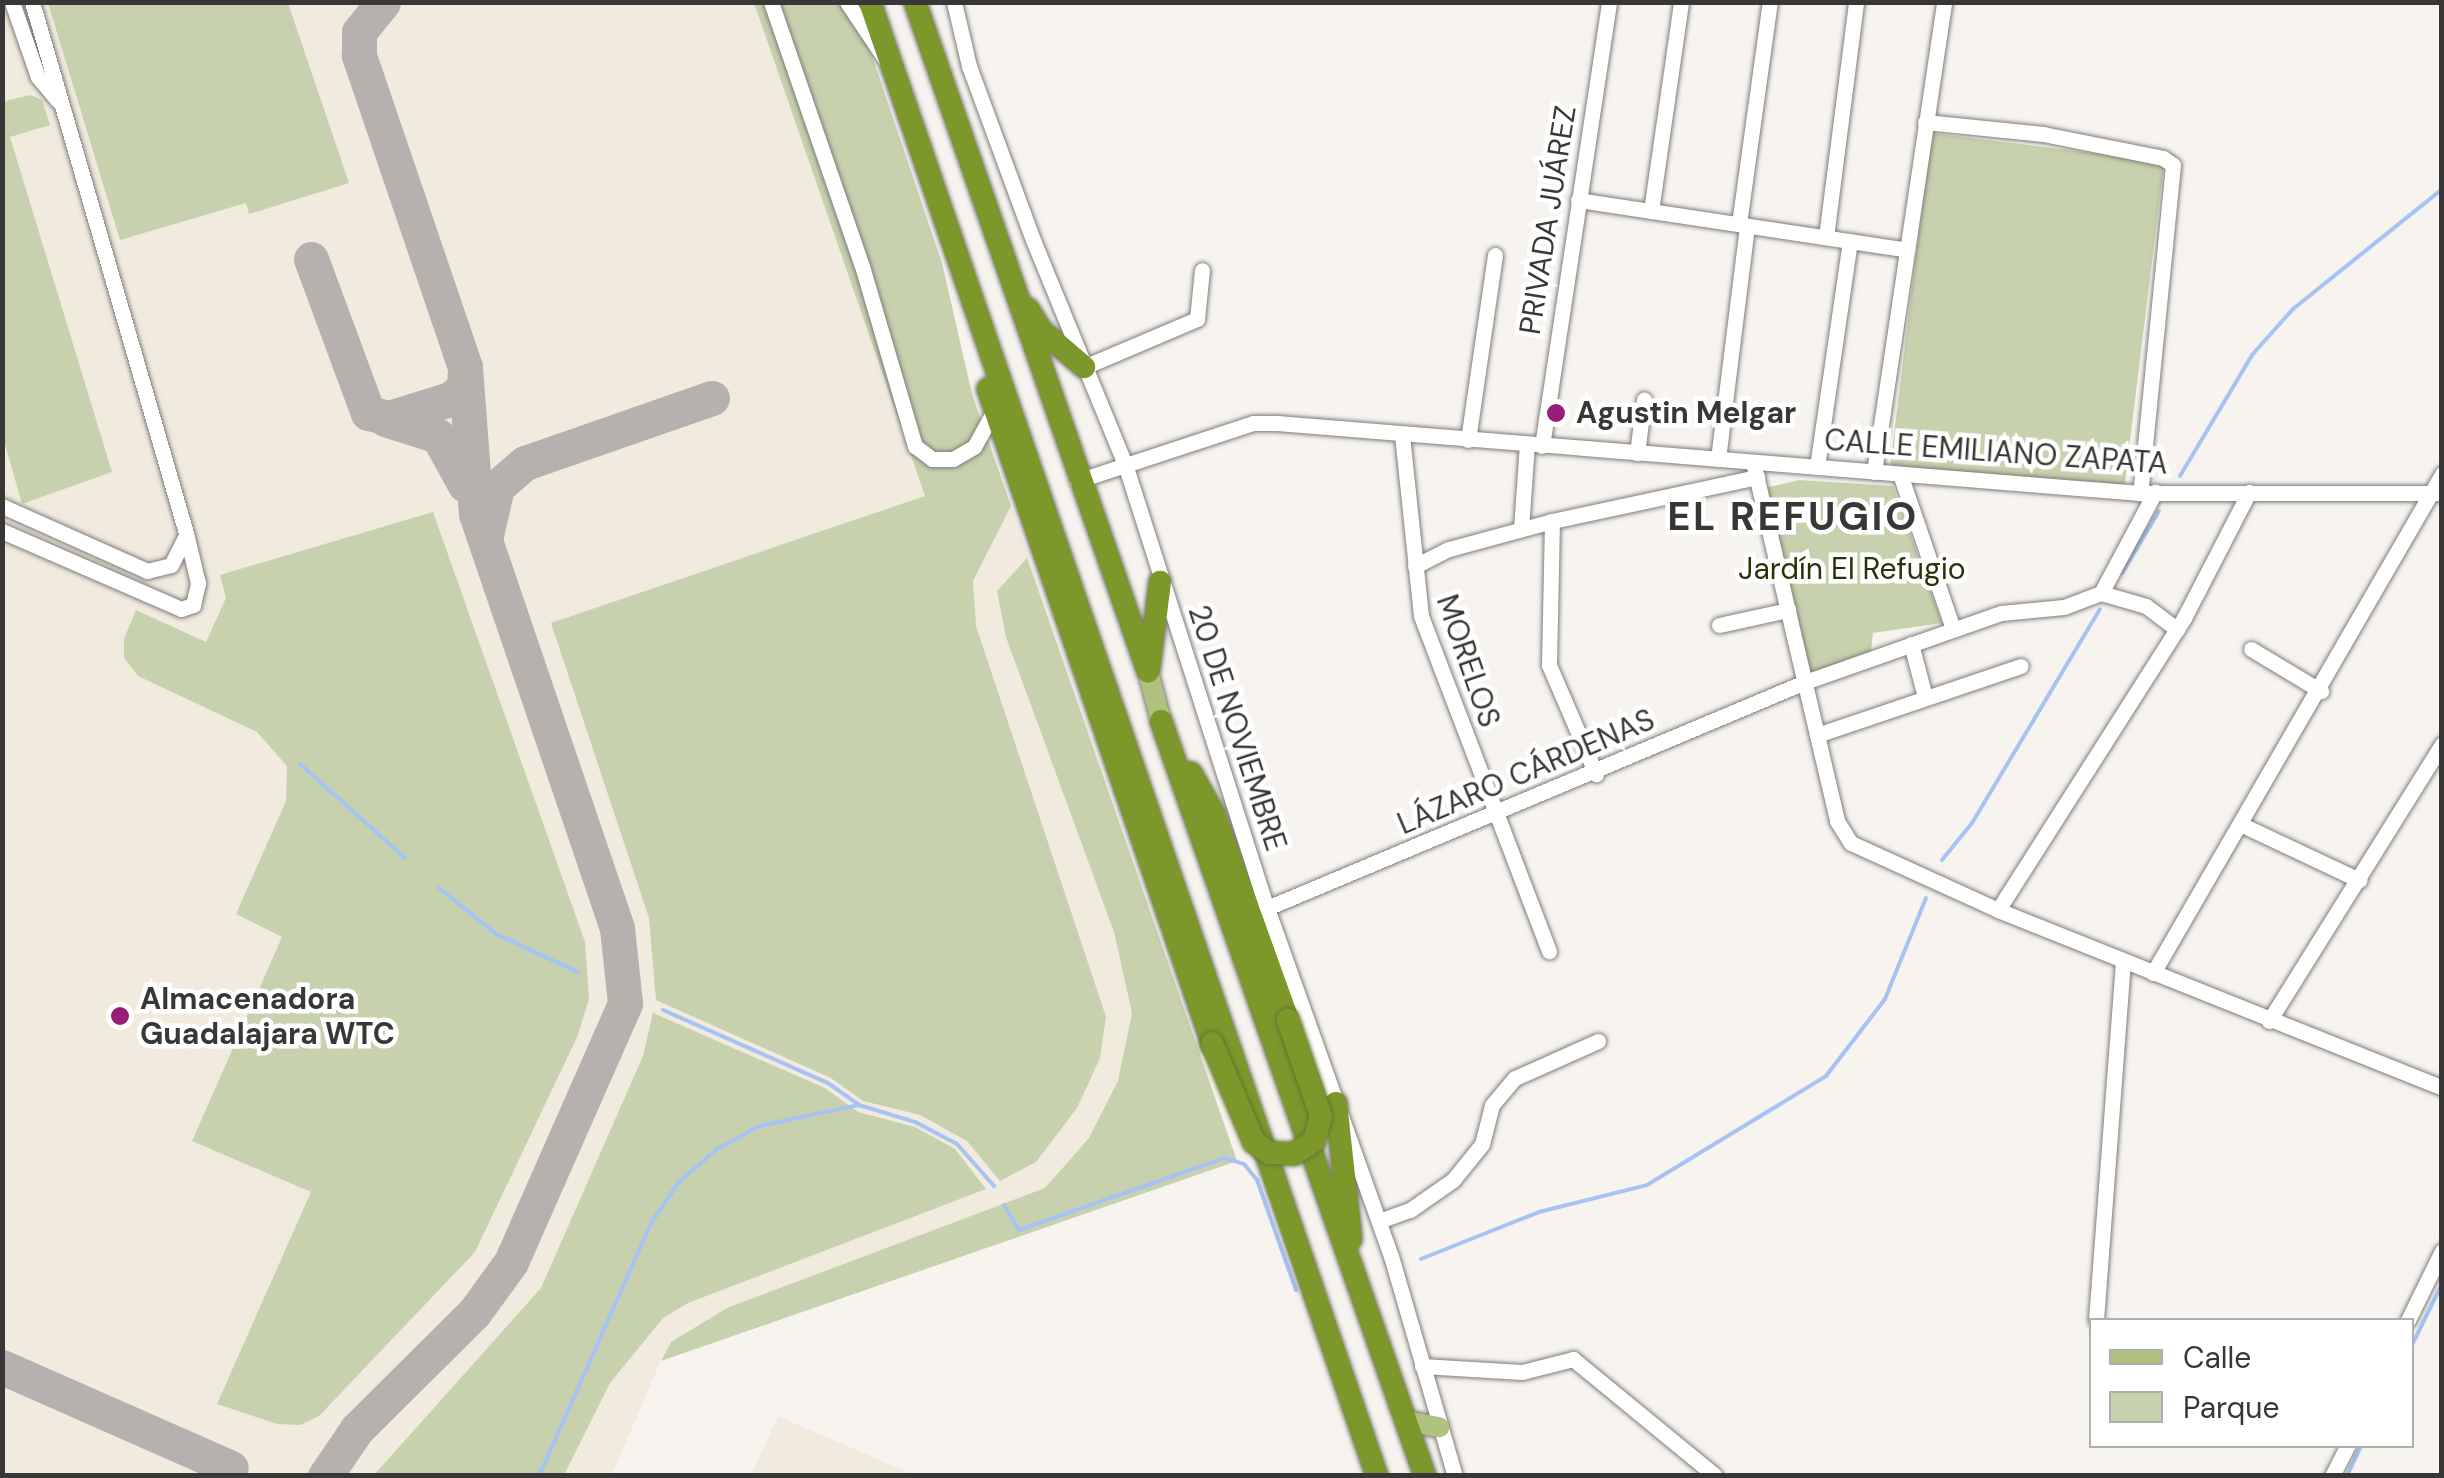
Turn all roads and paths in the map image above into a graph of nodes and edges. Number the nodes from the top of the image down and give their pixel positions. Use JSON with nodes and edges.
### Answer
{"nodes":[{"id":1,"x":12,"y":2,"type":"edge"},
{"id":2,"x":32,"y":2,"type":"edge"},
{"id":3,"x":770,"y":2,"type":"edge"},
{"id":4,"x":847,"y":2,"type":"edge"},
{"id":5,"x":870,"y":2,"type":"edge"},
{"id":6,"x":915,"y":2,"type":"edge"},
{"id":7,"x":954,"y":2,"type":"edge"},
{"id":8,"x":1609,"y":2,"type":"edge"},
{"id":9,"x":1681,"y":2,"type":"edge"},
{"id":10,"x":1770,"y":2,"type":"edge"},
{"id":11,"x":1856,"y":2,"type":"edge"},
{"id":12,"x":1944,"y":2,"type":"edge"},
{"id":13,"x":893,"y":70,"type":"junction"},
{"id":14,"x":60,"y":104,"type":"junction"},
{"id":15,"x":1925,"y":122,"type":"junction"},
{"id":16,"x":1578,"y":200,"type":"junction"},
{"id":17,"x":1651,"y":211,"type":"junction"},
{"id":18,"x":1743,"y":225,"type":"junction"},
{"id":19,"x":1826,"y":238,"type":"junction"},
{"id":20,"x":1850,"y":241,"type":"junction"},
{"id":21,"x":1907,"y":250,"type":"junction"},
{"id":22,"x":1495,"y":255,"type":"dead end"},
{"id":23,"x":959,"y":259,"type":"junction"},
{"id":24,"x":1202,"y":270,"type":"dead end"},
{"id":25,"x":1007,"y":272,"type":"junction"},
{"id":26,"x":1084,"y":367,"type":"junction"},
{"id":27,"x":1644,"y":399,"type":"dead end"},
{"id":28,"x":994,"y":409,"type":"junction"},
{"id":29,"x":1402,"y":434,"type":"junction"},
{"id":30,"x":1468,"y":440,"type":"junction"},
{"id":31,"x":1535,"y":445,"type":"junction"},
{"id":32,"x":1637,"y":453,"type":"junction"},
{"id":33,"x":1718,"y":459,"type":"junction"},
{"id":34,"x":1125,"y":464,"type":"junction"},
{"id":35,"x":1817,"y":467,"type":"junction"},
{"id":36,"x":1755,"y":470,"type":"junction"},
{"id":37,"x":1874,"y":472,"type":"junction"},
{"id":38,"x":1900,"y":474,"type":"junction"},
{"id":39,"x":2442,"y":474,"type":"edge"},
{"id":40,"x":1077,"y":481,"type":"junction"},
{"id":41,"x":2249,"y":492,"type":"junction"},
{"id":42,"x":2147,"y":493,"type":"junction"},
{"id":43,"x":2436,"y":493,"type":"edge"},
{"id":44,"x":2,"y":506,"type":"edge"},
{"id":45,"x":1552,"y":520,"type":"junction"},
{"id":46,"x":1522,"y":529,"type":"junction"},
{"id":47,"x":2,"y":531,"type":"edge"},
{"id":48,"x":186,"y":533,"type":"junction"},
{"id":49,"x":1415,"y":566,"type":"junction"},
{"id":50,"x":1160,"y":582,"type":"junction"},
{"id":51,"x":2101,"y":592,"type":"junction"},
{"id":52,"x":1788,"y":610,"type":"junction"},
{"id":53,"x":1719,"y":625,"type":"dead end"},
{"id":54,"x":1954,"y":629,"type":"junction"},
{"id":55,"x":2177,"y":630,"type":"junction"},
{"id":56,"x":1911,"y":644,"type":"junction"},
{"id":57,"x":2251,"y":649,"type":"dead end"},
{"id":58,"x":2021,"y":666,"type":"dead end"},
{"id":59,"x":1148,"y":672,"type":"junction"},
{"id":60,"x":1805,"y":682,"type":"junction"},
{"id":61,"x":2321,"y":691,"type":"junction"},
{"id":62,"x":1926,"y":696,"type":"junction"},
{"id":63,"x":1161,"y":721,"type":"junction"},
{"id":64,"x":1817,"y":735,"type":"junction"},
{"id":65,"x":2442,"y":744,"type":"edge"},
{"id":66,"x":1596,"y":774,"type":"junction"},
{"id":67,"x":1496,"y":816,"type":"junction"},
{"id":68,"x":2240,"y":824,"type":"junction"},
{"id":69,"x":2360,"y":880,"type":"junction"},
{"id":70,"x":1268,"y":908,"type":"junction"},
{"id":71,"x":1998,"y":910,"type":"junction"},
{"id":72,"x":1549,"y":951,"type":"dead end"},
{"id":73,"x":2123,"y":960,"type":"junction"},
{"id":74,"x":2153,"y":973,"type":"junction"},
{"id":75,"x":2269,"y":1021,"type":"junction"},
{"id":76,"x":1598,"y":1042,"type":"dead end"},
{"id":77,"x":2442,"y":1088,"type":"edge"},
{"id":78,"x":1336,"y":1102,"type":"junction"},
{"id":79,"x":1379,"y":1221,"type":"junction"},
{"id":80,"x":2442,"y":1251,"type":"edge"},
{"id":81,"x":1356,"y":1282,"type":"junction"},
{"id":82,"x":2096,"y":1318,"type":"edge"},
{"id":83,"x":2409,"y":1318,"type":"edge"},
{"id":84,"x":1422,"y":1366,"type":"junction"},
{"id":85,"x":1407,"y":1422,"type":"junction"},
{"id":86,"x":1438,"y":1426,"type":"junction"},
{"id":87,"x":2346,"y":1448,"type":"edge"},
{"id":88,"x":1714,"y":1475,"type":"edge"},
{"id":89,"x":1377,"y":1476,"type":"edge"},
{"id":90,"x":1425,"y":1476,"type":"edge"},
{"id":91,"x":1455,"y":1476,"type":"edge"},
{"id":92,"x":2332,"y":1476,"type":"edge"}],
"edges":[{"from":1,"to":14,"type":"street"},
{"from":2,"to":14,"type":"street"},
{"from":3,"to":28,"type":"street"},
{"from":4,"to":13,"type":"street"},
{"from":5,"to":13,"type":"highway"},
{"from":6,"to":25,"type":"highway"},
{"from":7,"to":26,"type":"street","name":"20 DE NOVIEMBRE"},
{"from":8,"to":16,"type":"street","name":"PRIVADA JUÁREZ"},
{"from":9,"to":17,"type":"street"},
{"from":10,"to":18,"type":"street"},
{"from":11,"to":19,"type":"street"},
{"from":12,"to":15,"type":"street"},
{"from":13,"to":23,"type":"highway"},
{"from":14,"to":48,"type":"street"},
{"from":15,"to":21,"type":"street"},
{"from":15,"to":42,"type":"street"},
{"from":16,"to":17,"type":"street"},
{"from":16,"to":31,"type":"street","name":"PRIVADA JUÁREZ"},
{"from":17,"to":18,"type":"street"},
{"from":18,"to":19,"type":"street"},
{"from":18,"to":33,"type":"street"},
{"from":19,"to":20,"type":"street"},
{"from":20,"to":21,"type":"street"},
{"from":20,"to":35,"type":"street"},
{"from":21,"to":37,"type":"street"},
{"from":22,"to":30,"type":"street"},
{"from":23,"to":28,"type":"highway"},
{"from":23,"to":89,"type":"highway"},
{"from":24,"to":26,"type":"street"},
{"from":25,"to":26,"type":"highway"},
{"from":25,"to":40,"type":"highway"},
{"from":26,"to":34,"type":"street","name":"20 DE NOVIEMBRE"},
{"from":27,"to":32,"type":"street"},
{"from":28,"to":63,"type":"highway","bridge":true},
{"from":29,"to":30,"type":"street","name":"CALLE EMILIANO ZAPATA"},
{"from":29,"to":34,"type":"street","name":"CALLE EMILIANO ZAPATA"},
{"from":29,"to":49,"type":"street","name":"MORELOS"},
{"from":30,"to":31,"type":"street","name":"CALLE EMILIANO ZAPATA"},
{"from":31,"to":32,"type":"street","name":"CALLE EMILIANO ZAPATA"},
{"from":31,"to":46,"type":"street","name":"PRIVADA JUÁREZ"},
{"from":32,"to":33,"type":"street","name":"CALLE EMILIANO ZAPATA"},
{"from":33,"to":36,"type":"street","name":"CALLE EMILIANO ZAPATA"},
{"from":34,"to":40,"type":"street","name":"CALLE EMILIANO ZAPATA"},
{"from":34,"to":50,"type":"street","name":"20 DE NOVIEMBRE"},
{"from":35,"to":36,"type":"street","name":"CALLE EMILIANO ZAPATA"},
{"from":35,"to":37,"type":"street","name":"CALLE EMILIANO ZAPATA"},
{"from":36,"to":45,"type":"street"},
{"from":36,"to":52,"type":"street"},
{"from":37,"to":38,"type":"street","name":"CALLE EMILIANO ZAPATA"},
{"from":38,"to":42,"type":"street","name":"CALLE EMILIANO ZAPATA"},
{"from":38,"to":54,"type":"street"},
{"from":39,"to":43,"type":"street"},
{"from":40,"to":59,"type":"highway"},
{"from":41,"to":42,"type":"street","name":"CALLE EMILIANO ZAPATA"},
{"from":41,"to":43,"type":"street","name":"CALLE EMILIANO ZAPATA"},
{"from":41,"to":55,"type":"street"},
{"from":42,"to":51,"type":"street"},
{"from":43,"to":61,"type":"street"},
{"from":44,"to":48,"type":"street"},
{"from":45,"to":46,"type":"street"},
{"from":45,"to":66,"type":"street"},
{"from":46,"to":49,"type":"street"},
{"from":47,"to":48,"type":"street"},
{"from":49,"to":67,"type":"street","name":"MORELOS"},
{"from":50,"to":59,"type":"highway"},
{"from":50,"to":70,"type":"street","name":"20 DE NOVIEMBRE"},
{"from":51,"to":54,"type":"street","name":"LÁZARO CÁRDENAS"},
{"from":51,"to":55,"type":"street"},
{"from":52,"to":53,"type":"street"},
{"from":52,"to":60,"type":"street"},
{"from":54,"to":56,"type":"street","name":"LÁZARO CÁRDENAS"},
{"from":55,"to":71,"type":"street"},
{"from":56,"to":60,"type":"street","name":"LÁZARO CÁRDENAS"},
{"from":56,"to":62,"type":"street"},
{"from":57,"to":61,"type":"street"},
{"from":58,"to":62,"type":"street"},
{"from":59,"to":63,"type":"main road"},
{"from":60,"to":64,"type":"street"},
{"from":60,"to":66,"type":"street","name":"LÁZARO CÁRDENAS"},
{"from":61,"to":68,"type":"street"},
{"from":62,"to":64,"type":"street"},
{"from":63,"to":81,"type":"highway"},
{"from":64,"to":71,"type":"street"},
{"from":65,"to":69,"type":"street"},
{"from":66,"to":67,"type":"street","name":"LÁZARO CÁRDENAS"},
{"from":67,"to":70,"type":"street","name":"LÁZARO CÁRDENAS"},
{"from":67,"to":72,"type":"street","name":"MORELOS"},
{"from":68,"to":69,"type":"street"},
{"from":68,"to":74,"type":"street"},
{"from":69,"to":75,"type":"street"},
{"from":70,"to":78,"type":"street","name":"20 DE NOVIEMBRE"},
{"from":71,"to":73,"type":"street"},
{"from":73,"to":74,"type":"street"},
{"from":73,"to":82,"type":"street"},
{"from":74,"to":75,"type":"street"},
{"from":75,"to":77,"type":"street"},
{"from":76,"to":79,"type":"street"},
{"from":78,"to":79,"type":"street","name":"20 DE NOVIEMBRE"},
{"from":78,"to":81,"type":"highway"},
{"from":79,"to":84,"type":"street","name":"20 DE NOVIEMBRE"},
{"from":80,"to":83,"type":"street"},
{"from":81,"to":85,"type":"highway"},
{"from":84,"to":86,"type":"street","name":"20 DE NOVIEMBRE"},
{"from":84,"to":88,"type":"street"},
{"from":85,"to":86,"type":"main road"},
{"from":85,"to":90,"type":"highway"},
{"from":86,"to":91,"type":"street","name":"20 DE NOVIEMBRE"},
{"from":87,"to":92,"type":"street"}]}
